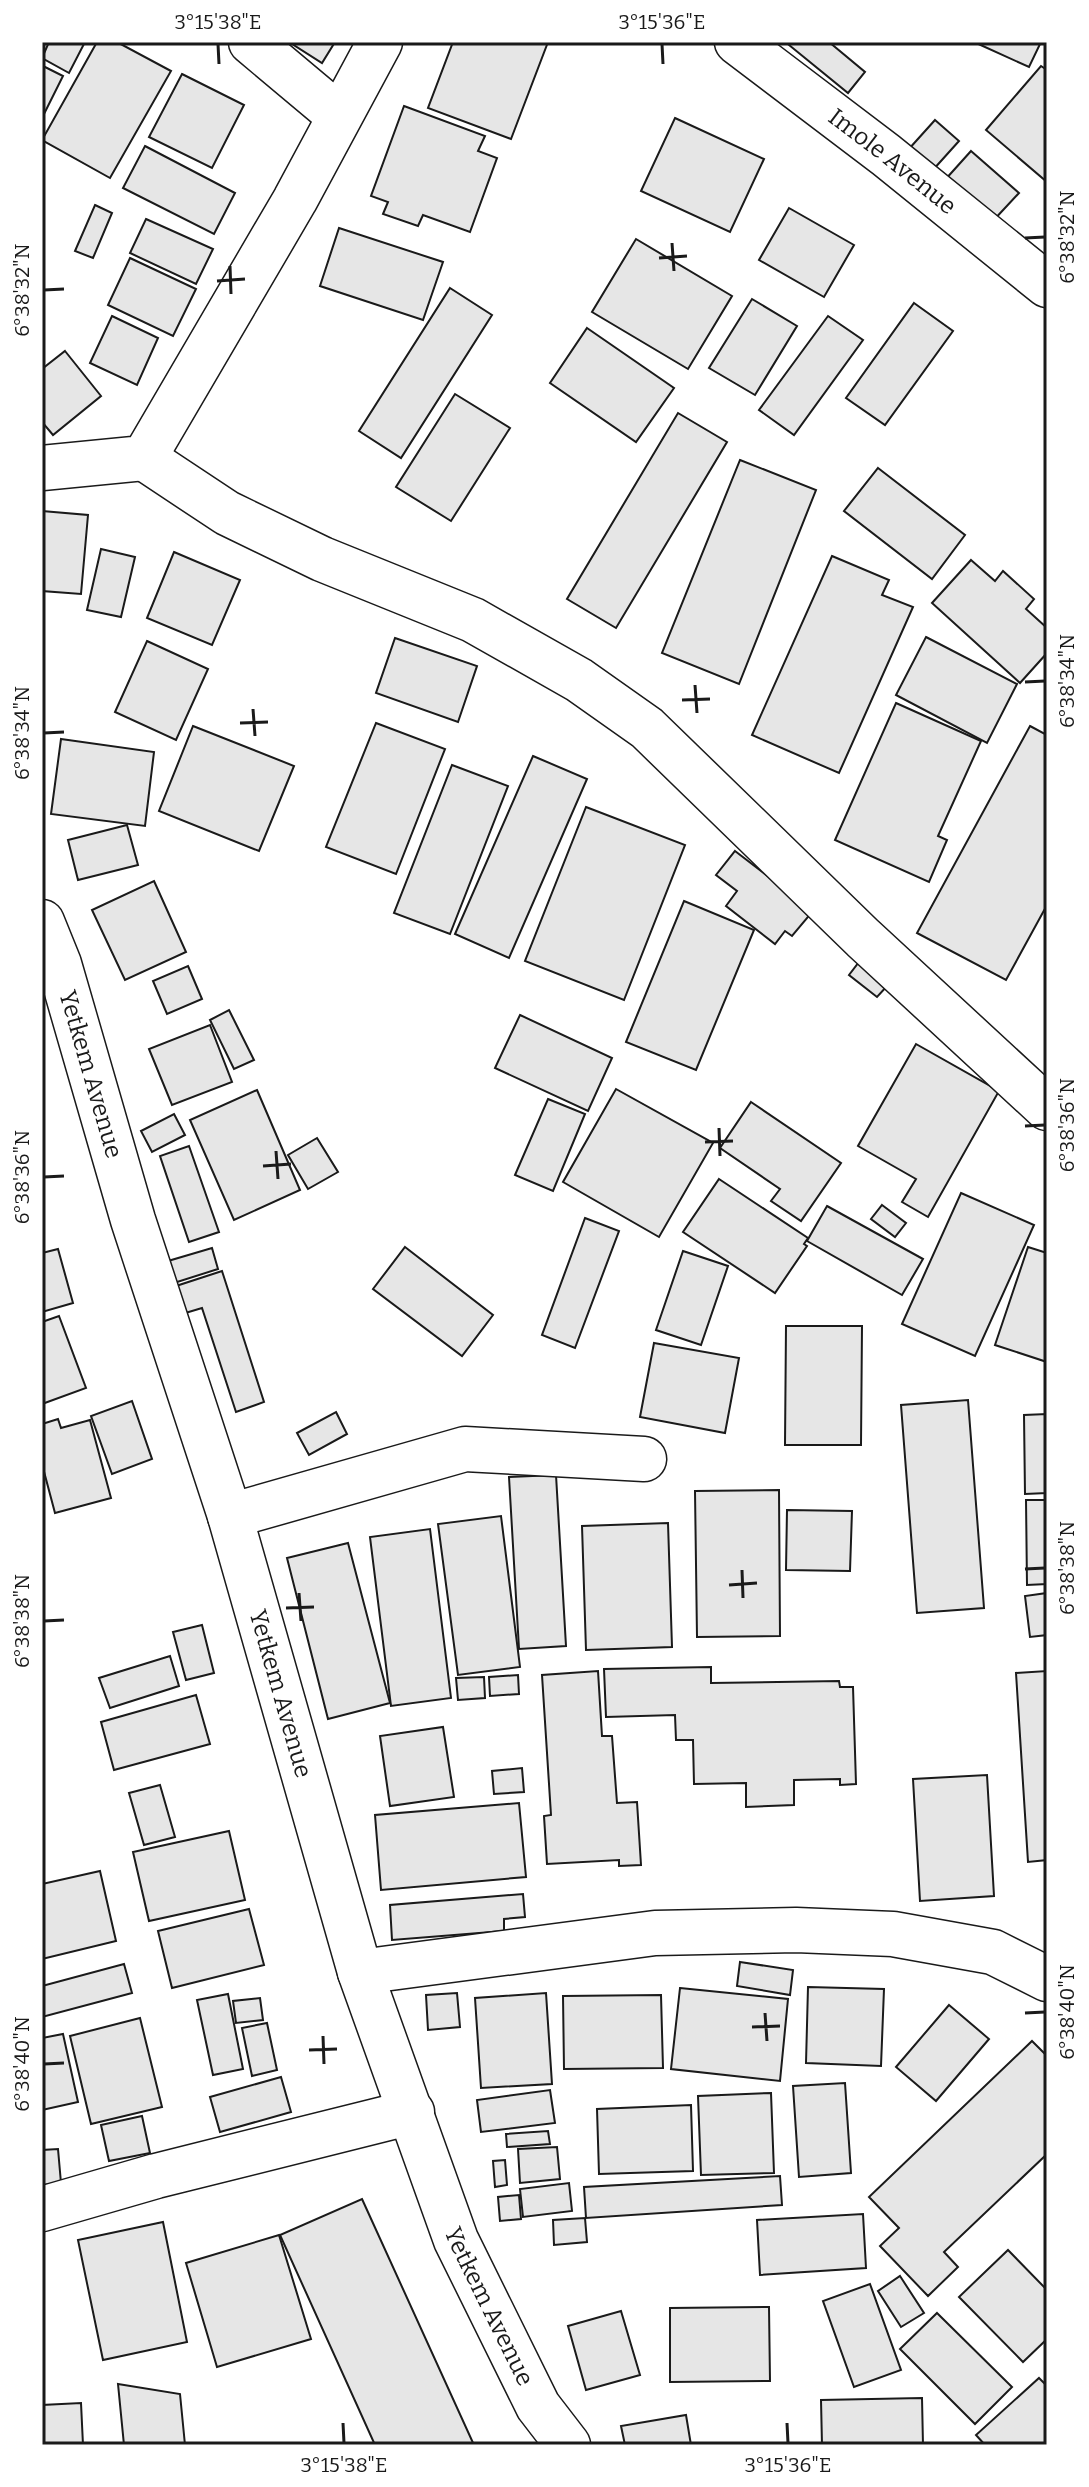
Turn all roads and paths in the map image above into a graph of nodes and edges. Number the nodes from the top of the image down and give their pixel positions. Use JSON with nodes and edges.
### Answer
{"nodes":[{"id":1,"x":251,"y":42,"type":"edge"},
{"id":2,"x":380,"y":42,"type":"edge"},
{"id":3,"x":737,"y":42,"type":"edge"},
{"id":4,"x":338,"y":115,"type":"junction"},
{"id":5,"x":1047,"y":285,"type":"edge"},
{"id":6,"x":144,"y":458,"type":"junction"},
{"id":7,"x":42,"y":468,"type":"edge"},
{"id":8,"x":42,"y":922,"type":"edge"},
{"id":9,"x":1047,"y":1108,"type":"edge"},
{"id":10,"x":644,"y":1459,"type":"dead end"},
{"id":11,"x":230,"y":1516,"type":"junction"},
{"id":12,"x":360,"y":1972,"type":"junction"},
{"id":13,"x":1047,"y":1979,"type":"edge"},
{"id":14,"x":412,"y":2112,"type":"junction"},
{"id":15,"x":42,"y":2209,"type":"edge"},
{"id":16,"x":568,"y":2445,"type":"edge"}],
"edges":[{"from":1,"to":4,"type":"street"},
{"from":2,"to":4,"type":"street"},
{"from":3,"to":5,"type":"street","name":"Imole Avenue"},
{"from":4,"to":6,"type":"street"},
{"from":6,"to":7,"type":"street"},
{"from":6,"to":9,"type":"street"},
{"from":8,"to":11,"type":"street","name":"Yetkem Avenue"},
{"from":10,"to":11,"type":"street"},
{"from":11,"to":12,"type":"street","name":"Yetkem Avenue"},
{"from":12,"to":13,"type":"street"},
{"from":12,"to":14,"type":"street","name":"Yetkem Avenue"},
{"from":14,"to":15,"type":"street"},
{"from":14,"to":16,"type":"street","name":"Yetkem Avenue"}]}
